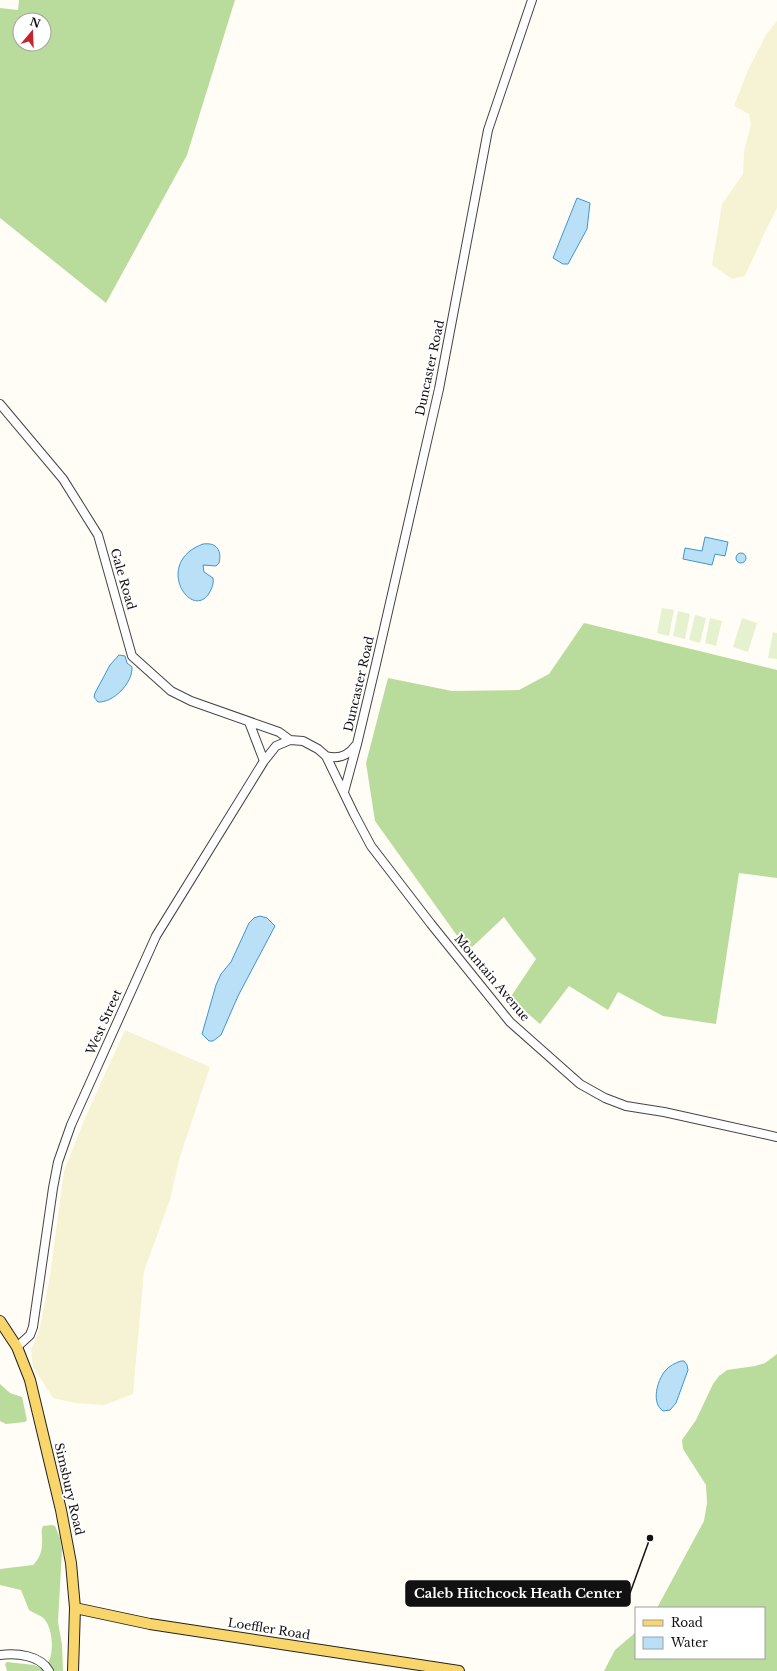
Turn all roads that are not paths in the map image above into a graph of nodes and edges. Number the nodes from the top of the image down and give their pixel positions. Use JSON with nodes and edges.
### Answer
{"nodes":[{"id":1,"x":532,"y":0,"type":"edge"},
{"id":2,"x":0,"y":404,"type":"edge"},
{"id":3,"x":249,"y":722,"type":"junction"},
{"id":4,"x":290,"y":740,"type":"junction"},
{"id":5,"x":357,"y":744,"type":"junction"},
{"id":6,"x":326,"y":756,"type":"junction"},
{"id":7,"x":264,"y":761,"type":"junction"},
{"id":8,"x":344,"y":792,"type":"junction"},
{"id":9,"x":777,"y":1138,"type":"edge"},
{"id":10,"x":0,"y":1321,"type":"edge"},
{"id":11,"x":17,"y":1346,"type":"junction"},
{"id":12,"x":75,"y":1608,"type":"junction"},
{"id":13,"x":0,"y":1655,"type":"edge"},
{"id":14,"x":49,"y":1671,"type":"edge"},
{"id":15,"x":73,"y":1671,"type":"edge"},
{"id":16,"x":459,"y":1671,"type":"edge"}],
"edges":[{"from":1,"to":5,"type":"street","name":"Duncaster Road"},
{"from":2,"to":3,"type":"street","name":"Gale Road"},
{"from":3,"to":4,"type":"street","name":"Gale Road"},
{"from":3,"to":7,"type":"street"},
{"from":4,"to":6,"type":"street","name":"Mountain Avenue"},
{"from":4,"to":7,"type":"street","name":"West Street"},
{"from":5,"to":6,"type":"street","name":"Duncaster Road"},
{"from":5,"to":8,"type":"street","name":"Duncaster Road"},
{"from":6,"to":8,"type":"street","name":"Mountain Avenue"},
{"from":7,"to":11,"type":"street","name":"West Street"},
{"from":8,"to":9,"type":"street","name":"Mountain Avenue"},
{"from":10,"to":11,"type":"main road","name":"Simsbury Road"},
{"from":11,"to":12,"type":"main road","name":"Simsbury Road"},
{"from":12,"to":15,"type":"main road","name":"Simsbury Road"},
{"from":12,"to":16,"type":"main road","name":"Loeffler Road"},
{"from":13,"to":14,"type":"street"}]}
